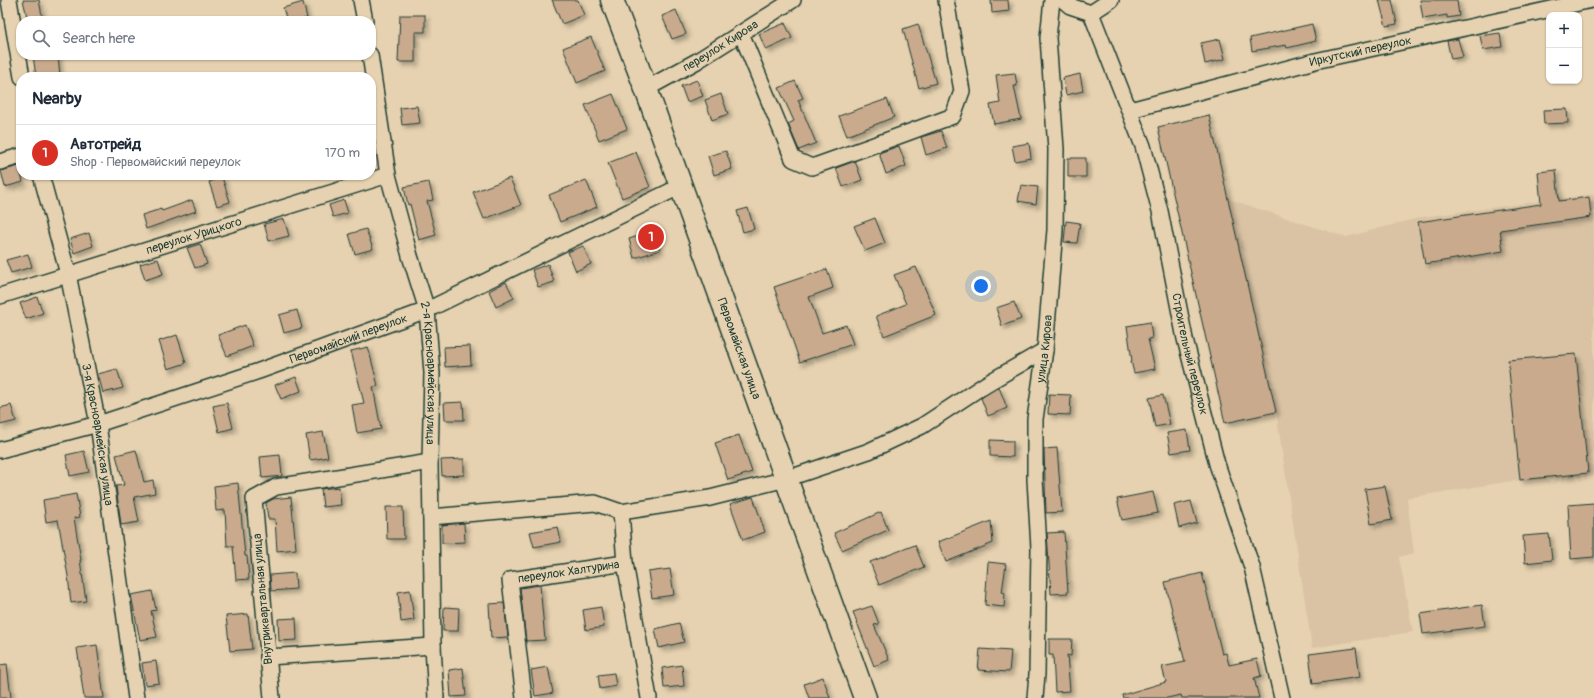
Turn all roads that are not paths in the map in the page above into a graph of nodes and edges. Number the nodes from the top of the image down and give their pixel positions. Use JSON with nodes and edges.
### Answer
{"nodes":[{"id":1,"x":9,"y":0,"type":"edge"},
{"id":2,"x":362,"y":0,"type":"edge"},
{"id":3,"x":612,"y":0,"type":"edge"},
{"id":4,"x":793,"y":0,"type":"edge"},
{"id":5,"x":946,"y":0,"type":"edge"},
{"id":6,"x":1052,"y":0,"type":"edge"},
{"id":7,"x":1064,"y":0,"type":"edge"},
{"id":8,"x":1111,"y":0,"type":"edge"},
{"id":9,"x":1592,"y":0,"type":"edge"},
{"id":10,"x":1091,"y":13,"type":"junction"},
{"id":11,"x":364,"y":16,"type":"edge"},
{"id":12,"x":741,"y":32,"type":"junction"},
{"id":13,"x":16,"y":41,"type":"edge"},
{"id":14,"x":19,"y":60,"type":"edge"},
{"id":15,"x":371,"y":60,"type":"edge"},
{"id":16,"x":21,"y":72,"type":"edge"},
{"id":17,"x":373,"y":72,"type":"edge"},
{"id":18,"x":646,"y":89,"type":"junction"},
{"id":19,"x":376,"y":95,"type":"edge"},
{"id":20,"x":1130,"y":110,"type":"junction"},
{"id":21,"x":16,"y":157,"type":"edge"},
{"id":22,"x":0,"y":162,"type":"edge"},
{"id":23,"x":388,"y":175,"type":"junction"},
{"id":24,"x":376,"y":179,"type":"edge"},
{"id":25,"x":42,"y":180,"type":"edge"},
{"id":26,"x":372,"y":180,"type":"edge"},
{"id":27,"x":681,"y":186,"type":"junction"},
{"id":28,"x":68,"y":274,"type":"junction"},
{"id":29,"x":0,"y":296,"type":"edge"},
{"id":30,"x":427,"y":310,"type":"junction"},
{"id":31,"x":1045,"y":350,"type":"junction"},
{"id":32,"x":98,"y":424,"type":"junction"},
{"id":33,"x":0,"y":450,"type":"edge"},
{"id":34,"x":430,"y":462,"type":"junction"},
{"id":35,"x":786,"y":479,"type":"junction"},
{"id":36,"x":621,"y":512,"type":"junction"},
{"id":37,"x":431,"y":517,"type":"junction"},
{"id":38,"x":625,"y":563,"type":"junction"},
{"id":39,"x":433,"y":646,"type":"junction"},
{"id":40,"x":268,"y":657,"type":"junction"},
{"id":41,"x":136,"y":698,"type":"edge"},
{"id":42,"x":272,"y":698,"type":"edge"},
{"id":43,"x":436,"y":698,"type":"edge"},
{"id":44,"x":524,"y":698,"type":"edge"},
{"id":45,"x":649,"y":698,"type":"edge"},
{"id":46,"x":865,"y":698,"type":"edge"},
{"id":47,"x":1035,"y":698,"type":"edge"},
{"id":48,"x":1282,"y":698,"type":"edge"}],
"edges":[{"from":1,"to":13,"type":"street"},
{"from":2,"to":11,"type":"street"},
{"from":3,"to":18,"type":"main road","name":"Первомайская улица"},
{"from":4,"to":12,"type":"street","name":"переулок Кирова"},
{"from":5,"to":12,"type":"street"},
{"from":6,"to":31,"type":"street","name":"улица Кирова"},
{"from":7,"to":10,"type":"street"},
{"from":8,"to":10,"type":"street"},
{"from":9,"to":20,"type":"street","name":"Иркутский переулок"},
{"from":10,"to":20,"type":"street","name":"Строительный переулок"},
{"from":12,"to":18,"type":"street","name":"переулок Кирова"},
{"from":14,"to":16,"type":"street"},
{"from":15,"to":17,"type":"street","name":"2-я Красноармейская улица"},
{"from":18,"to":27,"type":"main road","name":"Первомайская улица"},
{"from":19,"to":23,"type":"street","name":"2-я Красноармейская улица"},
{"from":20,"to":48,"type":"street","name":"Строительный переулок"},
{"from":21,"to":22,"type":"street"},
{"from":23,"to":24,"type":"street","name":"переулок Урицкого"},
{"from":23,"to":30,"type":"street","name":"2-я Красноармейская улица"},
{"from":25,"to":28,"type":"street","name":"3-я Красноармейская улица"},
{"from":26,"to":28,"type":"street","name":"переулок Урицкого"},
{"from":27,"to":30,"type":"street","name":"Первомайский переулок"},
{"from":27,"to":35,"type":"main road","name":"Первомайская улица"},
{"from":28,"to":29,"type":"street","name":"переулок Урицкого"},
{"from":28,"to":32,"type":"street","name":"3-я Красноармейская улица"},
{"from":30,"to":32,"type":"street","name":"Первомайский переулок"},
{"from":30,"to":34,"type":"street","name":"2-я Красноармейская улица"},
{"from":31,"to":35,"type":"street"},
{"from":31,"to":47,"type":"street","name":"улица Кирова"},
{"from":32,"to":33,"type":"street","name":"Первомайский переулок"},
{"from":32,"to":41,"type":"street","name":"3-я Красноармейская улица"},
{"from":34,"to":37,"type":"street","name":"2-я Красноармейская улица"},
{"from":34,"to":40,"type":"street","name":"Внутриквартальная улица"},
{"from":35,"to":36,"type":"street"},
{"from":35,"to":46,"type":"main road","name":"Первомайская улица"},
{"from":36,"to":37,"type":"street"},
{"from":36,"to":38,"type":"street"},
{"from":37,"to":39,"type":"street","name":"2-я Красноармейская улица"},
{"from":38,"to":44,"type":"street","name":"переулок Халтурина"},
{"from":38,"to":45,"type":"street"},
{"from":39,"to":40,"type":"street"},
{"from":39,"to":43,"type":"street","name":"2-я Красноармейская улица"},
{"from":40,"to":42,"type":"street","name":"Внутриквартальная улица"}]}
